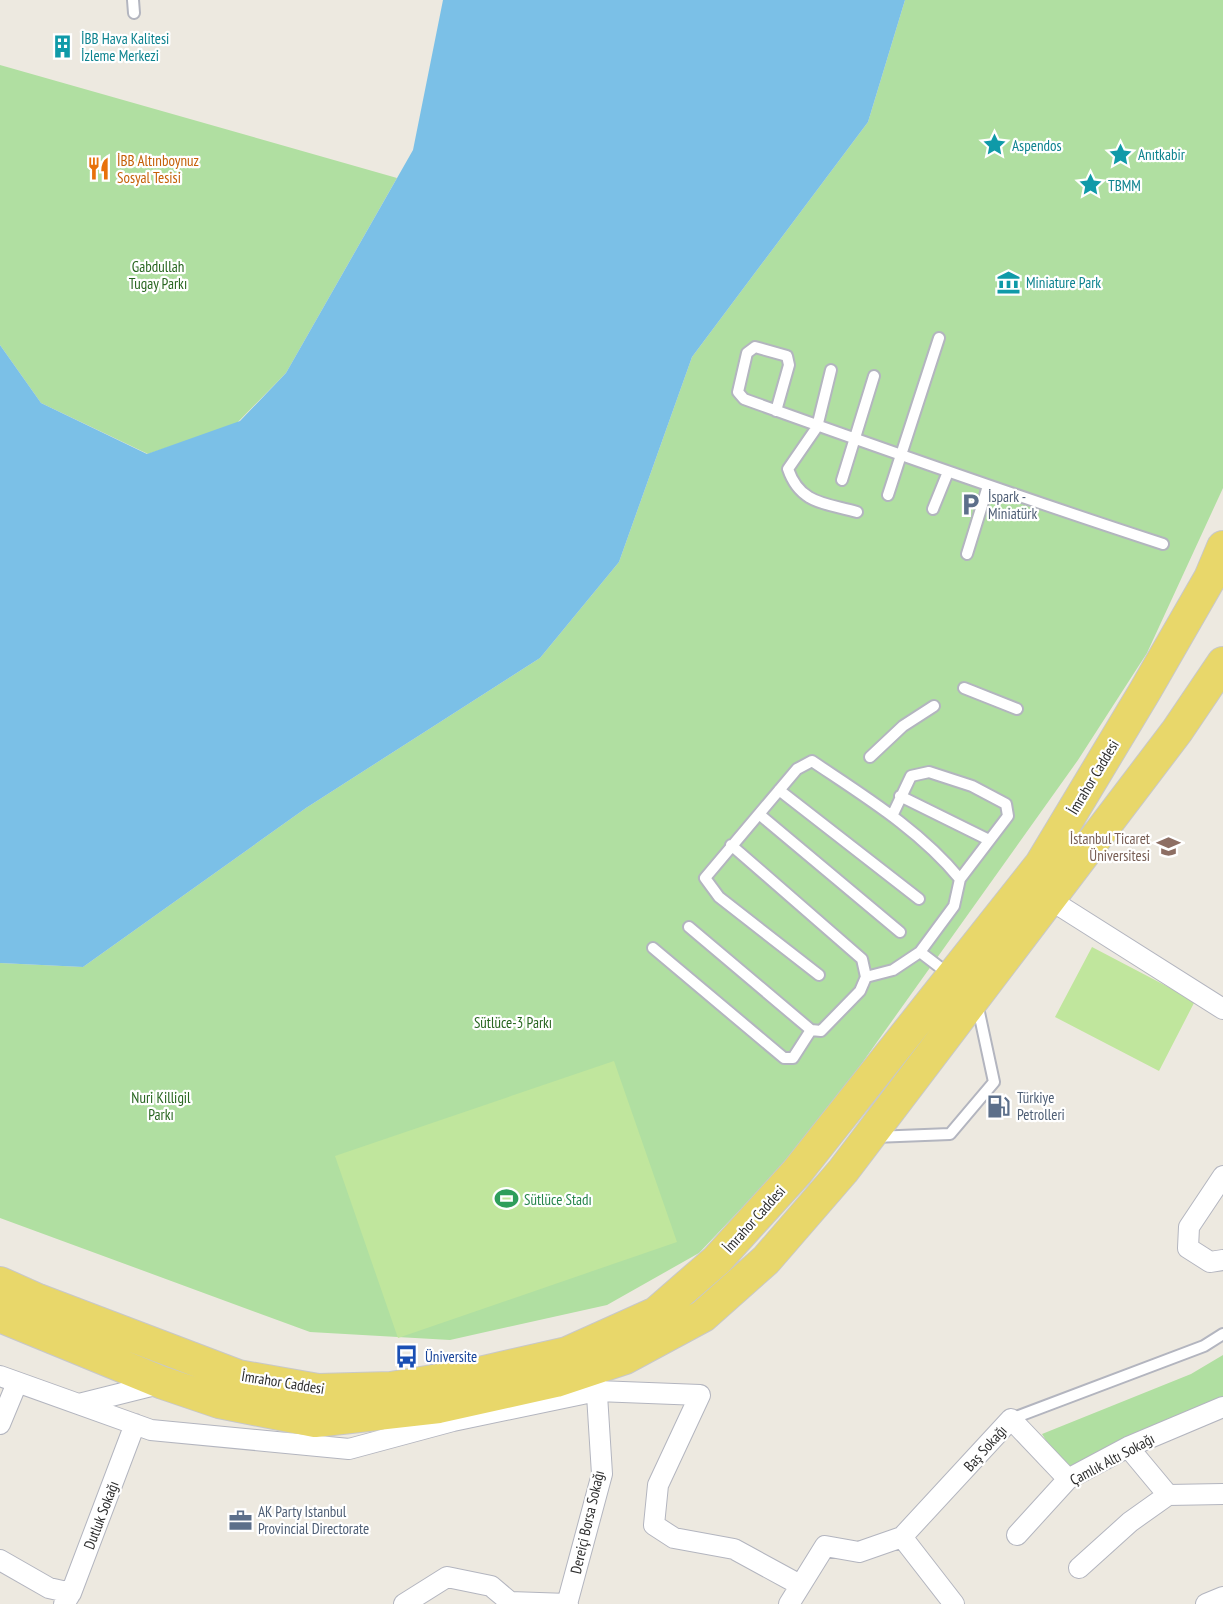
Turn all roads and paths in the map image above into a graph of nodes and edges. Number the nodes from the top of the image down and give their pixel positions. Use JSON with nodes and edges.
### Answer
{"nodes":[{"id":1,"x":132,"y":0,"type":"edge"},
{"id":2,"x":134,"y":13,"type":"dead end"},
{"id":3,"x":939,"y":338,"type":"dead end"},
{"id":4,"x":831,"y":370,"type":"dead end"},
{"id":5,"x":874,"y":376,"type":"dead end"},
{"id":6,"x":776,"y":411,"type":"junction"},
{"id":7,"x":817,"y":427,"type":"junction"},
{"id":8,"x":855,"y":440,"type":"junction"},
{"id":9,"x":901,"y":456,"type":"junction"},
{"id":10,"x":948,"y":472,"type":"junction"},
{"id":11,"x":842,"y":480,"type":"dead end"},
{"id":12,"x":988,"y":486,"type":"junction"},
{"id":13,"x":888,"y":495,"type":"dead end"},
{"id":14,"x":933,"y":509,"type":"dead end"},
{"id":15,"x":856,"y":512,"type":"dead end"},
{"id":16,"x":1162,"y":544,"type":"dead end"},
{"id":17,"x":1223,"y":547,"type":"edge"},
{"id":18,"x":967,"y":554,"type":"dead end"},
{"id":19,"x":1223,"y":663,"type":"edge"},
{"id":20,"x":964,"y":688,"type":"dead end"},
{"id":21,"x":934,"y":706,"type":"dead end"},
{"id":22,"x":1017,"y":709,"type":"dead end"},
{"id":23,"x":870,"y":757,"type":"dead end"},
{"id":24,"x":779,"y":790,"type":"junction"},
{"id":25,"x":900,"y":796,"type":"junction"},
{"id":26,"x":1075,"y":808,"type":"junction"},
{"id":27,"x":759,"y":814,"type":"junction"},
{"id":28,"x":892,"y":816,"type":"junction"},
{"id":29,"x":1106,"y":825,"type":"junction"},
{"id":30,"x":989,"y":840,"type":"junction"},
{"id":31,"x":731,"y":845,"type":"junction"},
{"id":32,"x":960,"y":879,"type":"junction"},
{"id":33,"x":919,"y":899,"type":"dead end"},
{"id":34,"x":1049,"y":899,"type":"junction"},
{"id":35,"x":689,"y":927,"type":"dead end"},
{"id":36,"x":900,"y":932,"type":"dead end"},
{"id":37,"x":653,"y":948,"type":"dead end"},
{"id":38,"x":920,"y":952,"type":"junction"},
{"id":39,"x":819,"y":975,"type":"dead end"},
{"id":40,"x":866,"y":977,"type":"junction"},
{"id":41,"x":964,"y":986,"type":"junction"},
{"id":42,"x":1223,"y":1009,"type":"edge"},
{"id":43,"x":811,"y":1030,"type":"junction"},
{"id":44,"x":868,"y":1138,"type":"junction"},
{"id":45,"x":1223,"y":1176,"type":"edge"},
{"id":46,"x":1223,"y":1260,"type":"edge"},
{"id":47,"x":0,"y":1283,"type":"edge"},
{"id":48,"x":0,"y":1316,"type":"edge"},
{"id":49,"x":1223,"y":1334,"type":"edge"},
{"id":50,"x":9,"y":1379,"type":"edge"},
{"id":51,"x":596,"y":1379,"type":"junction"},
{"id":52,"x":163,"y":1383,"type":"junction"},
{"id":53,"x":285,"y":1384,"type":"junction"},
{"id":54,"x":78,"y":1404,"type":"junction"},
{"id":55,"x":1223,"y":1407,"type":"edge"},
{"id":56,"x":282,"y":1415,"type":"junction"},
{"id":57,"x":1011,"y":1419,"type":"junction"},
{"id":58,"x":0,"y":1424,"type":"edge"},
{"id":59,"x":135,"y":1424,"type":"junction"},
{"id":60,"x":1128,"y":1447,"type":"junction"},
{"id":61,"x":1068,"y":1479,"type":"junction"},
{"id":62,"x":1223,"y":1494,"type":"edge"},
{"id":63,"x":1168,"y":1495,"type":"junction"},
{"id":64,"x":1017,"y":1535,"type":"dead end"},
{"id":65,"x":902,"y":1537,"type":"junction"},
{"id":66,"x":0,"y":1560,"type":"edge"},
{"id":67,"x":1079,"y":1568,"type":"dead end"},
{"id":68,"x":800,"y":1586,"type":"junction"},
{"id":69,"x":68,"y":1598,"type":"edge"},
{"id":70,"x":1223,"y":1598,"type":"edge"},
{"id":71,"x":510,"y":1603,"type":"edge"},
{"id":72,"x":404,"y":1604,"type":"edge"},
{"id":73,"x":568,"y":1604,"type":"edge"},
{"id":74,"x":789,"y":1604,"type":"edge"},
{"id":75,"x":954,"y":1604,"type":"edge"},
{"id":76,"x":1206,"y":1604,"type":"edge"}],
"edges":[{"from":1,"to":2,"type":"lane"},
{"from":3,"to":9,"type":"lane"},
{"from":4,"to":7,"type":"lane"},
{"from":5,"to":8,"type":"lane"},
{"from":6,"to":6,"type":"lane"},
{"from":6,"to":7,"type":"lane"},
{"from":7,"to":8,"type":"lane"},
{"from":7,"to":15,"type":"lane"},
{"from":8,"to":9,"type":"lane"},
{"from":8,"to":11,"type":"lane"},
{"from":9,"to":10,"type":"lane"},
{"from":9,"to":13,"type":"lane"},
{"from":10,"to":12,"type":"lane"},
{"from":10,"to":14,"type":"lane"},
{"from":12,"to":16,"type":"lane"},
{"from":12,"to":18,"type":"lane"},
{"from":17,"to":26,"type":"main road","name":"İmrahor Caddesi"},
{"from":19,"to":29,"type":"main road","name":"İmrahor Caddesi"},
{"from":20,"to":22,"type":"lane"},
{"from":21,"to":23,"type":"lane"},
{"from":24,"to":27,"type":"lane"},
{"from":24,"to":28,"type":"lane"},
{"from":24,"to":33,"type":"lane"},
{"from":25,"to":28,"type":"lane"},
{"from":25,"to":30,"type":"lane"},
{"from":25,"to":30,"type":"lane"},
{"from":26,"to":29,"type":"main road"},
{"from":26,"to":41,"type":"main road","name":"İmrahor Caddesi"},
{"from":27,"to":31,"type":"lane"},
{"from":27,"to":36,"type":"lane"},
{"from":28,"to":32,"type":"lane"},
{"from":29,"to":34,"type":"main road","name":"İmrahor Caddesi"},
{"from":30,"to":32,"type":"lane"},
{"from":31,"to":39,"type":"lane"},
{"from":31,"to":40,"type":"lane"},
{"from":32,"to":38,"type":"lane"},
{"from":34,"to":41,"type":"main road","name":"İmrahor Caddesi"},
{"from":34,"to":42,"type":"street"},
{"from":35,"to":43,"type":"lane"},
{"from":37,"to":43,"type":"lane"},
{"from":38,"to":40,"type":"lane"},
{"from":38,"to":41,"type":"lane"},
{"from":40,"to":43,"type":"lane"},
{"from":41,"to":44,"type":"main road","name":"İmrahor Caddesi"},
{"from":41,"to":44,"type":"lane"},
{"from":41,"to":53,"type":"main road","name":"İmrahor Caddesi"},
{"from":44,"to":51,"type":"main road","name":"İmrahor Caddesi"},
{"from":45,"to":46,"type":"street"},
{"from":47,"to":53,"type":"main road","name":"İmrahor Caddesi"},
{"from":48,"to":52,"type":"main road","name":"İmrahor Caddesi"},
{"from":49,"to":57,"type":"lane"},
{"from":50,"to":54,"type":"street"},
{"from":50,"to":58,"type":"street"},
{"from":51,"to":56,"type":"main road","name":"İmrahor Caddesi"},
{"from":51,"to":59,"type":"street"},
{"from":51,"to":68,"type":"street"},
{"from":51,"to":73,"type":"street","name":"Dereiçi Borsa Sokağı"},
{"from":52,"to":54,"type":"street"},
{"from":52,"to":56,"type":"main road","name":"İmrahor Caddesi"},
{"from":53,"to":56,"type":"main road"},
{"from":54,"to":59,"type":"street"},
{"from":55,"to":60,"type":"street","name":"Çamlık Altı Sokağı"},
{"from":57,"to":61,"type":"street","name":"Baş Sokağı"},
{"from":57,"to":65,"type":"street","name":"Baş Sokağı"},
{"from":59,"to":69,"type":"street","name":"Dutluk Sokağı"},
{"from":60,"to":61,"type":"street","name":"Çamlık Altı Sokağı"},
{"from":60,"to":63,"type":"street"},
{"from":61,"to":64,"type":"street","name":"Çamlık Altı Sokağı"},
{"from":62,"to":63,"type":"street"},
{"from":63,"to":67,"type":"street"},
{"from":65,"to":68,"type":"street"},
{"from":65,"to":75,"type":"street"},
{"from":66,"to":69,"type":"street"},
{"from":68,"to":74,"type":"street"},
{"from":70,"to":76,"type":"street"},
{"from":71,"to":72,"type":"street"},
{"from":71,"to":73,"type":"street"}]}
